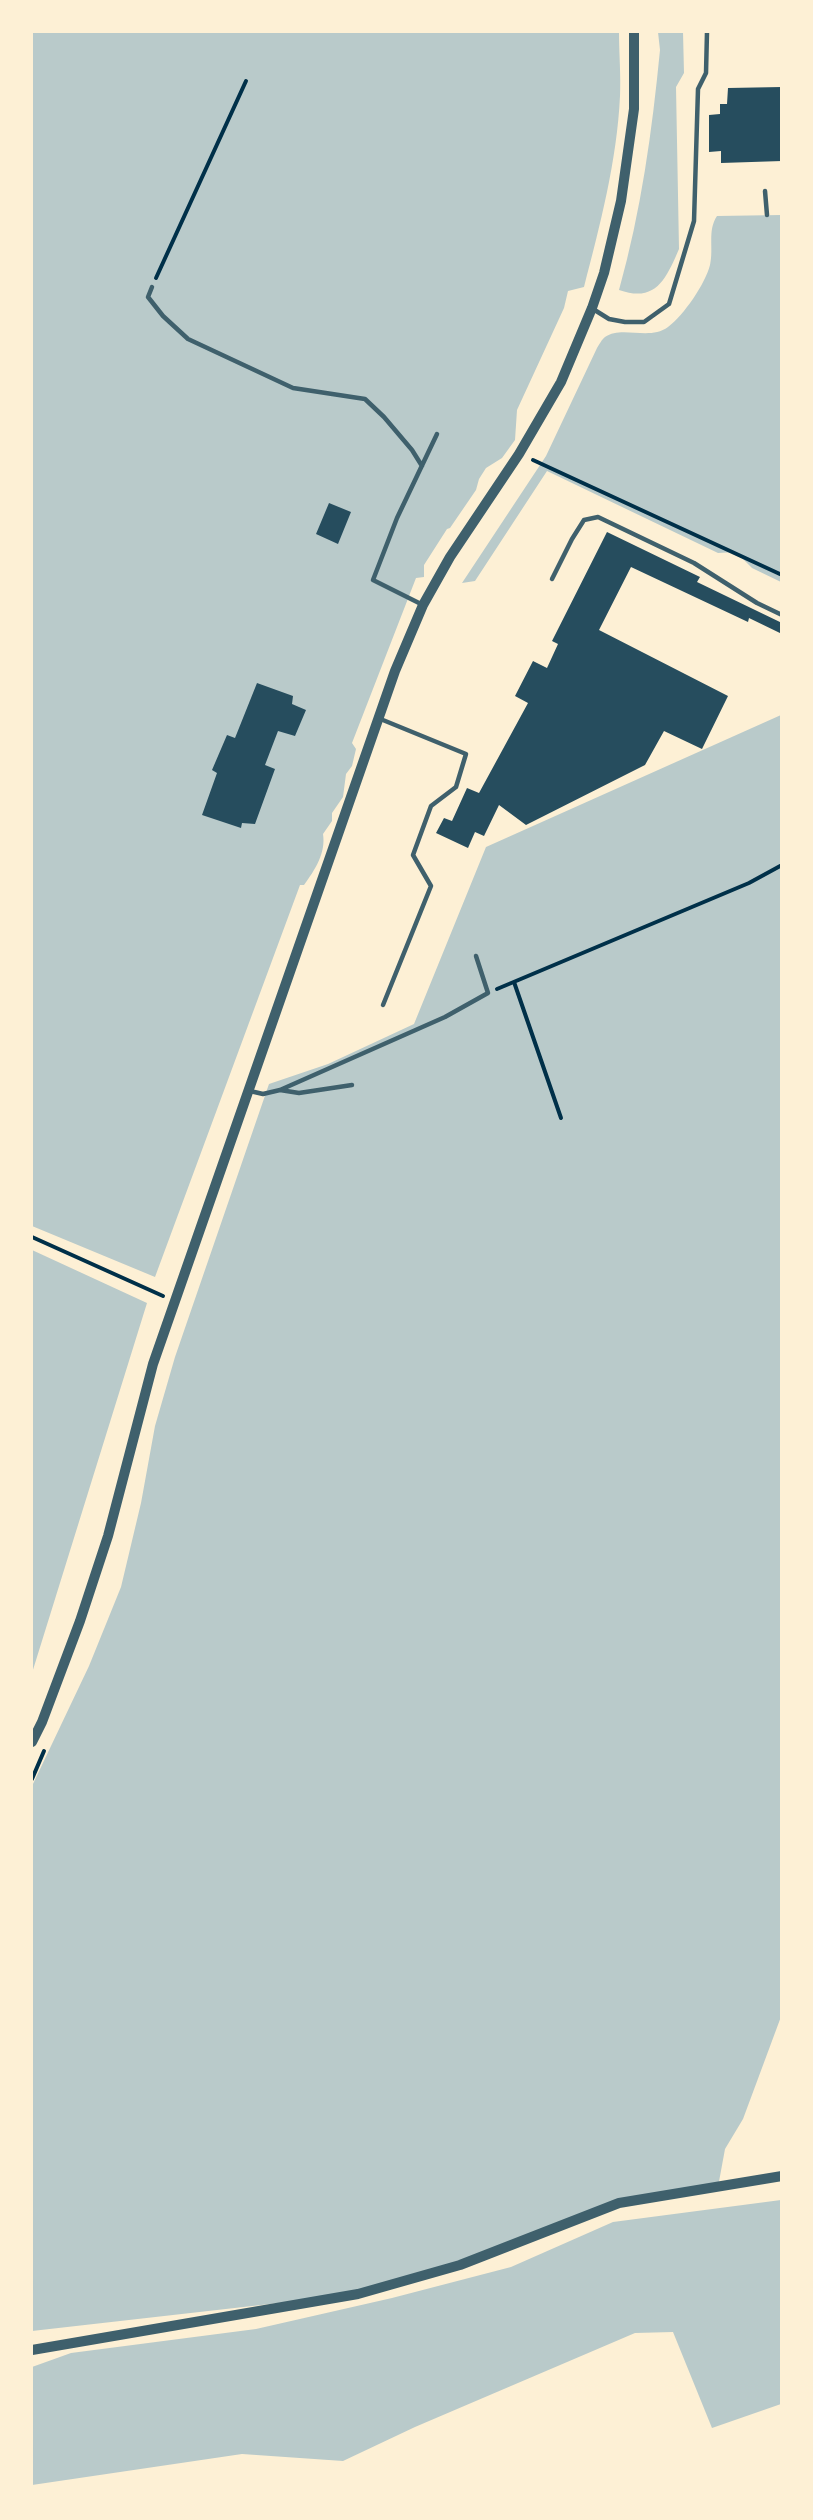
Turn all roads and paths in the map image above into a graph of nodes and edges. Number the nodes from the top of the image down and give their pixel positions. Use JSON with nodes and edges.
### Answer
{"nodes":[{"id":1,"x":634,"y":32,"type":"edge"},
{"id":2,"x":707,"y":32,"type":"edge"},
{"id":3,"x":246,"y":81,"type":"dead end"},
{"id":4,"x":765,"y":191,"type":"dead end"},
{"id":5,"x":767,"y":215,"type":"dead end"},
{"id":6,"x":152,"y":287,"type":"joint"},
{"id":7,"x":592,"y":308,"type":"junction"},
{"id":8,"x":437,"y":434,"type":"dead end"},
{"id":9,"x":422,"y":466,"type":"junction"},
{"id":10,"x":527,"y":469,"type":"dead end"},
{"id":11,"x":782,"y":575,"type":"edge"},
{"id":12,"x":552,"y":579,"type":"dead end"},
{"id":13,"x":423,"y":605,"type":"junction"},
{"id":14,"x":782,"y":615,"type":"edge"},
{"id":15,"x":378,"y":718,"type":"junction"},
{"id":16,"x":782,"y":864,"type":"edge"},
{"id":17,"x":476,"y":956,"type":"dead end"},
{"id":18,"x":513,"y":982,"type":"junction"},
{"id":19,"x":488,"y":993,"type":"junction"},
{"id":20,"x":383,"y":1005,"type":"dead end"},
{"id":21,"x":352,"y":1085,"type":"dead end"},
{"id":22,"x":280,"y":1090,"type":"junction"},
{"id":23,"x":248,"y":1091,"type":"junction"},
{"id":24,"x":561,"y":1118,"type":"dead end"},
{"id":25,"x":32,"y":1237,"type":"edge"},
{"id":26,"x":174,"y":1302,"type":"junction"},
{"id":27,"x":48,"y":1741,"type":"dead end"},
{"id":28,"x":32,"y":1742,"type":"edge"},
{"id":29,"x":32,"y":1779,"type":"edge"},
{"id":30,"x":782,"y":2176,"type":"edge"},
{"id":31,"x":32,"y":2350,"type":"edge"}],
"edges":[{"from":1,"to":7,"type":"street"},
{"from":2,"to":7,"type":"lane"},
{"from":3,"to":6,"type":"path"},
{"from":4,"to":5,"type":"lane"},
{"from":6,"to":9,"type":"lane"},
{"from":7,"to":13,"type":"street"},
{"from":8,"to":9,"type":"lane"},
{"from":9,"to":13,"type":"lane"},
{"from":10,"to":11,"type":"path"},
{"from":12,"to":14,"type":"lane"},
{"from":13,"to":15,"type":"street"},
{"from":15,"to":20,"type":"lane"},
{"from":15,"to":23,"type":"street"},
{"from":16,"to":18,"type":"path"},
{"from":17,"to":19,"type":"lane"},
{"from":18,"to":19,"type":"path"},
{"from":18,"to":24,"type":"path"},
{"from":19,"to":22,"type":"lane"},
{"from":21,"to":22,"type":"lane"},
{"from":22,"to":23,"type":"lane"},
{"from":23,"to":26,"type":"street"},
{"from":25,"to":26,"type":"path"},
{"from":26,"to":28,"type":"street"},
{"from":27,"to":29,"type":"path"},
{"from":30,"to":31,"type":"street"}]}
